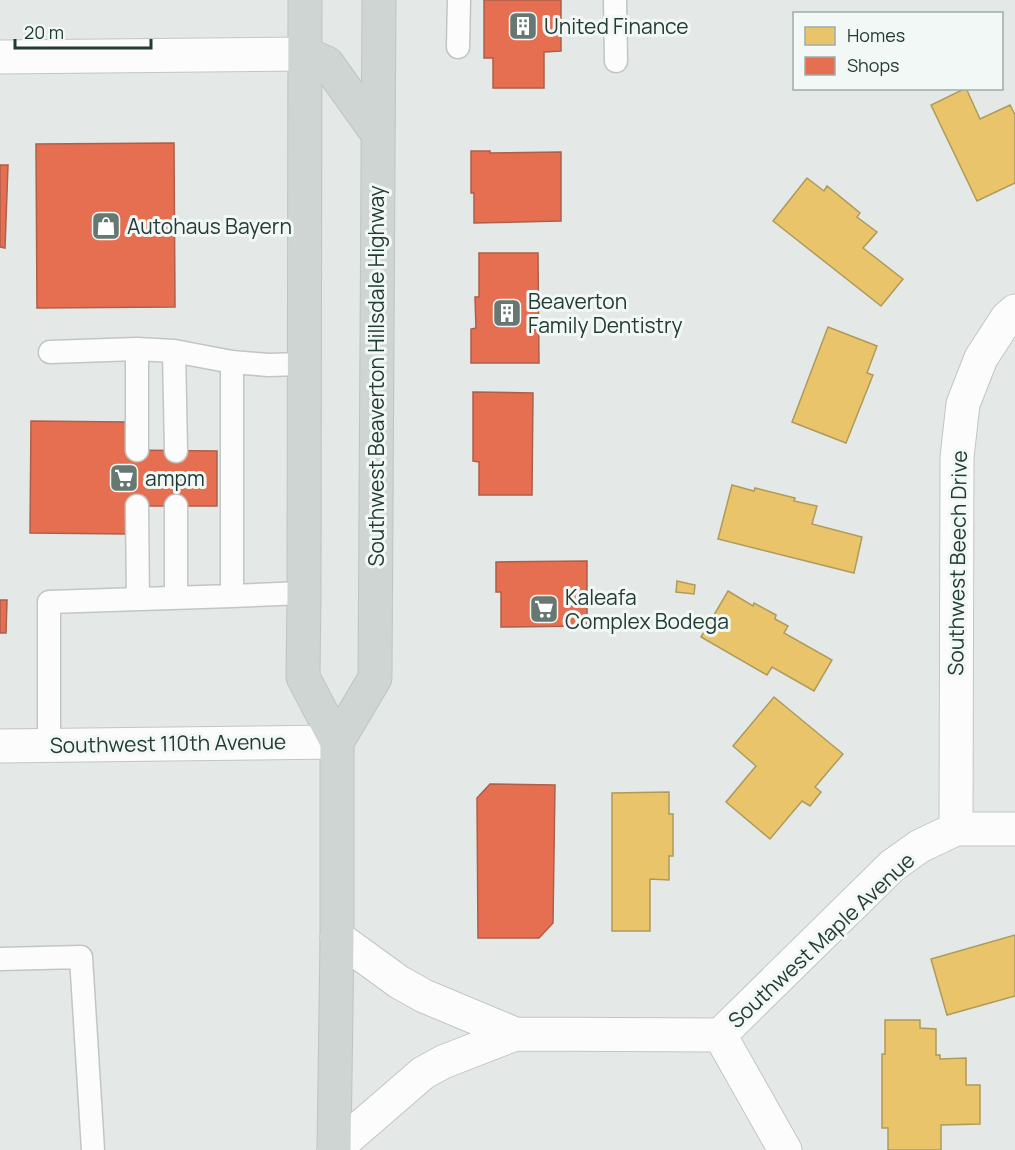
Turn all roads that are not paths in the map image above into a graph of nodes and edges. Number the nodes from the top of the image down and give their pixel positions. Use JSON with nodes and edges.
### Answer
{"nodes":[{"id":1,"x":306,"y":0,"type":"edge"},
{"id":2,"x":379,"y":0,"type":"edge"},
{"id":3,"x":459,"y":0,"type":"edge"},
{"id":4,"x":615,"y":0,"type":"edge"},
{"id":5,"x":458,"y":47,"type":"dead end"},
{"id":6,"x":306,"y":54,"type":"junction"},
{"id":7,"x":0,"y":57,"type":"edge"},
{"id":8,"x":616,"y":61,"type":"dead end"},
{"id":9,"x":377,"y":132,"type":"junction"},
{"id":10,"x":1015,"y":312,"type":"edge"},
{"id":11,"x":138,"y":349,"type":"junction"},
{"id":12,"x":174,"y":351,"type":"junction"},
{"id":13,"x":50,"y":352,"type":"dead end"},
{"id":14,"x":232,"y":362,"type":"junction"},
{"id":15,"x":304,"y":364,"type":"junction"},
{"id":16,"x":138,"y":450,"type":"dead end"},
{"id":17,"x":176,"y":451,"type":"dead end"},
{"id":18,"x":138,"y":506,"type":"dead end"},
{"id":19,"x":176,"y":506,"type":"dead end"},
{"id":20,"x":304,"y":593,"type":"junction"},
{"id":21,"x":232,"y":596,"type":"junction"},
{"id":22,"x":176,"y":598,"type":"junction"},
{"id":23,"x":138,"y":599,"type":"junction"},
{"id":24,"x":337,"y":742,"type":"junction"},
{"id":25,"x":49,"y":745,"type":"junction"},
{"id":26,"x":0,"y":746,"type":"edge"},
{"id":27,"x":956,"y":829,"type":"junction"},
{"id":28,"x":1015,"y":829,"type":"edge"},
{"id":29,"x":337,"y":937,"type":"junction"},
{"id":30,"x":0,"y":959,"type":"edge"},
{"id":31,"x":515,"y":1034,"type":"junction"},
{"id":32,"x":720,"y":1035,"type":"junction"},
{"id":33,"x":93,"y":1150,"type":"edge"},
{"id":34,"x":334,"y":1150,"type":"edge"},
{"id":35,"x":785,"y":1150,"type":"edge"}],
"edges":[{"from":1,"to":6,"type":"main road"},
{"from":2,"to":9,"type":"main road","name":"Southwest Beaverton Hillsdale Highway"},
{"from":3,"to":5,"type":"lane"},
{"from":4,"to":8,"type":"lane"},
{"from":6,"to":7,"type":"street"},
{"from":6,"to":9,"type":"main road"},
{"from":6,"to":15,"type":"main road"},
{"from":9,"to":24,"type":"main road","name":"Southwest Beaverton Hillsdale Highway"},
{"from":10,"to":27,"type":"street","name":"Southwest Beech Drive"},
{"from":11,"to":12,"type":"lane"},
{"from":11,"to":13,"type":"lane"},
{"from":11,"to":16,"type":"lane"},
{"from":12,"to":14,"type":"lane"},
{"from":12,"to":17,"type":"lane"},
{"from":14,"to":15,"type":"lane"},
{"from":14,"to":21,"type":"lane"},
{"from":15,"to":20,"type":"main road"},
{"from":18,"to":23,"type":"lane"},
{"from":19,"to":22,"type":"lane"},
{"from":20,"to":21,"type":"lane"},
{"from":20,"to":24,"type":"main road"},
{"from":21,"to":22,"type":"lane"},
{"from":22,"to":23,"type":"lane"},
{"from":23,"to":25,"type":"lane"},
{"from":24,"to":25,"type":"street","name":"Southwest 110th Avenue"},
{"from":24,"to":29,"type":"main road"},
{"from":25,"to":26,"type":"street","name":"Southwest 110th Avenue"},
{"from":27,"to":28,"type":"street","name":"Southwest Maple Avenue"},
{"from":27,"to":32,"type":"street","name":"Southwest Maple Avenue"},
{"from":29,"to":31,"type":"street","name":"Southwest Maple Avenue"},
{"from":29,"to":34,"type":"main road"},
{"from":30,"to":33,"type":"lane"},
{"from":31,"to":32,"type":"street","name":"Southwest Maple Avenue"},
{"from":31,"to":34,"type":"street","name":"Southwest Maple Avenue"},
{"from":32,"to":35,"type":"street"}]}
